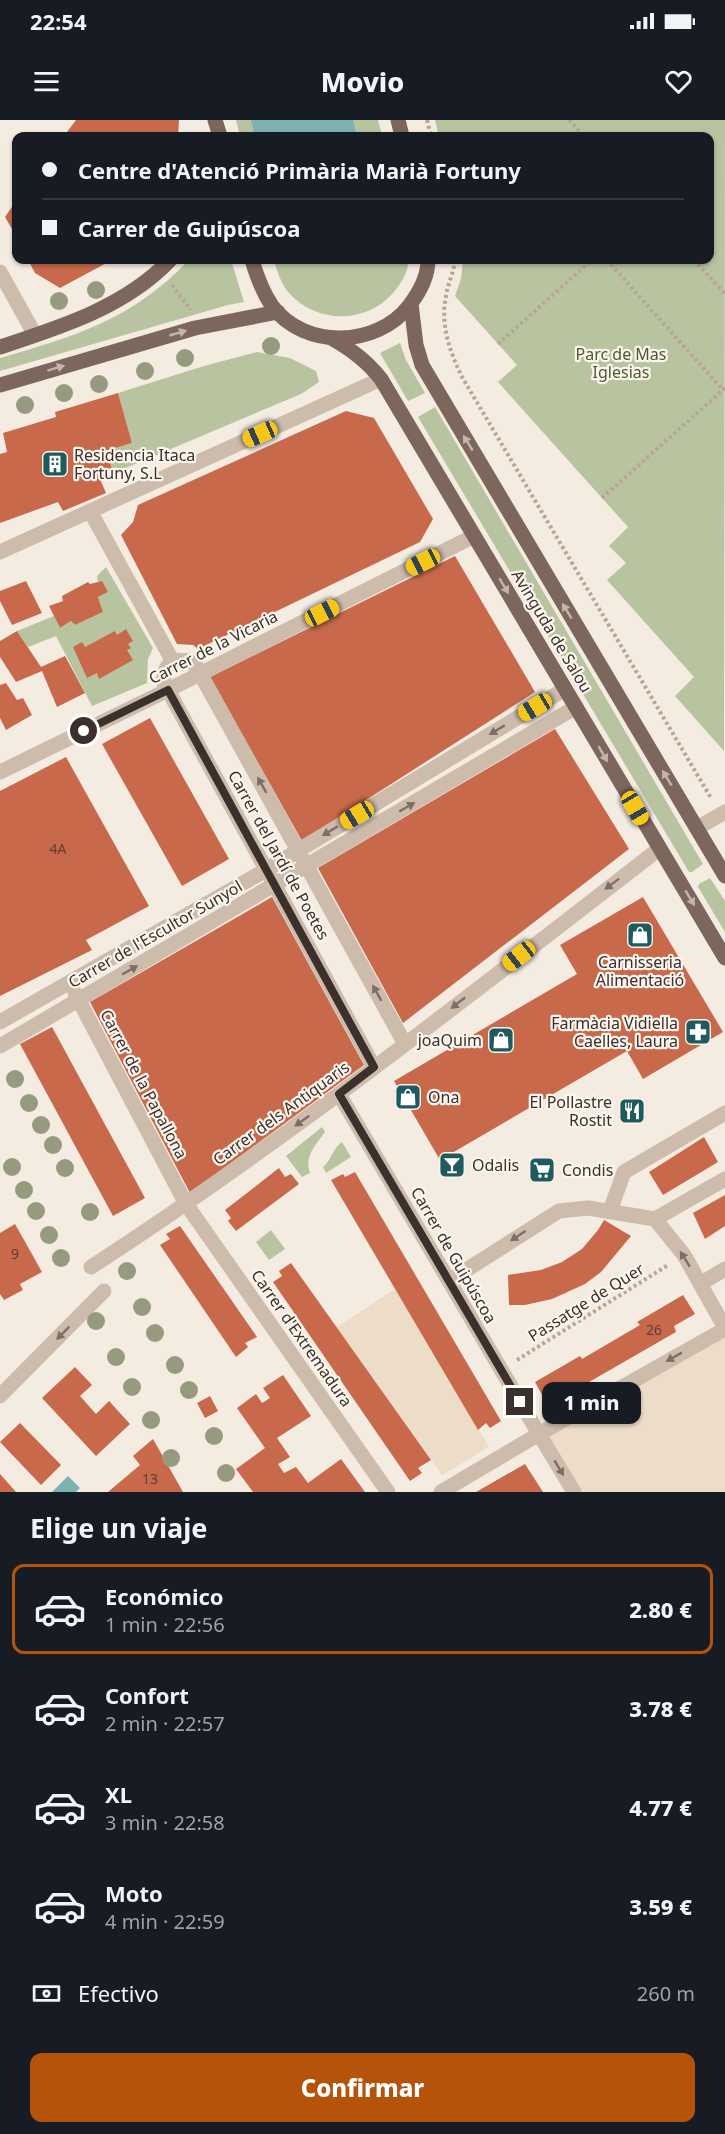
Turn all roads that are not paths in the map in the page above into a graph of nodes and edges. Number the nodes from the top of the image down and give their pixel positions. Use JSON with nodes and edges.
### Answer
{"nodes":[{"id":1,"x":253,"y":264,"type":"edge"},
{"id":2,"x":428,"y":264,"type":"edge"},
{"id":3,"x":165,"y":265,"type":"edge"},
{"id":4,"x":0,"y":273,"type":"edge"},
{"id":5,"x":411,"y":304,"type":"junction"},
{"id":6,"x":278,"y":312,"type":"junction"},
{"id":7,"x":35,"y":335,"type":"junction"},
{"id":8,"x":331,"y":338,"type":"junction"},
{"id":9,"x":0,"y":347,"type":"edge"},
{"id":10,"x":381,"y":380,"type":"junction"},
{"id":11,"x":0,"y":385,"type":"edge"},
{"id":12,"x":90,"y":511,"type":"junction"},
{"id":13,"x":474,"y":536,"type":"junction"},
{"id":14,"x":0,"y":552,"type":"edge"},
{"id":15,"x":172,"y":660,"type":"junction"},
{"id":16,"x":200,"y":674,"type":"junction"},
{"id":17,"x":565,"y":689,"type":"junction"},
{"id":18,"x":168,"y":690,"type":"junction"},
{"id":19,"x":576,"y":707,"type":"junction"},
{"id":20,"x":0,"y":772,"type":"edge"},
{"id":21,"x":725,"y":812,"type":"edge"},
{"id":22,"x":697,"y":828,"type":"junction"},
{"id":23,"x":659,"y":849,"type":"junction"},
{"id":24,"x":298,"y":851,"type":"junction"},
{"id":25,"x":307,"y":866,"type":"junction"},
{"id":26,"x":266,"y":870,"type":"junction"},
{"id":27,"x":725,"y":876,"type":"edge"},
{"id":28,"x":275,"y":885,"type":"junction"},
{"id":29,"x":725,"y":958,"type":"edge"},
{"id":30,"x":69,"y":983,"type":"junction"},
{"id":31,"x":80,"y":999,"type":"junction"},
{"id":32,"x":0,"y":1022,"type":"edge"},
{"id":33,"x":405,"y":1044,"type":"junction"},
{"id":34,"x":0,"y":1046,"type":"edge"},
{"id":35,"x":374,"y":1067,"type":"junction"},
{"id":36,"x":339,"y":1094,"type":"junction"},
{"id":37,"x":725,"y":1113,"type":"edge"},
{"id":38,"x":725,"y":1179,"type":"edge"},
{"id":39,"x":186,"y":1204,"type":"junction"},
{"id":40,"x":610,"y":1212,"type":"junction"},
{"id":41,"x":655,"y":1219,"type":"junction"},
{"id":42,"x":91,"y":1267,"type":"dead end"},
{"id":43,"x":725,"y":1269,"type":"edge"},
{"id":44,"x":449,"y":1281,"type":"junction"},
{"id":45,"x":700,"y":1284,"type":"junction"},
{"id":46,"x":104,"y":1291,"type":"dead end"},
{"id":47,"x":725,"y":1328,"type":"edge"},
{"id":48,"x":0,"y":1396,"type":"edge"},
{"id":49,"x":539,"y":1434,"type":"junction"},
{"id":50,"x":388,"y":1492,"type":"edge"},
{"id":51,"x":441,"y":1492,"type":"edge"},
{"id":52,"x":574,"y":1492,"type":"edge"}],
"edges":[{"from":1,"to":6,"type":"main road"},
{"from":2,"to":5,"type":"main road"},
{"from":3,"to":7,"type":"main road"},
{"from":4,"to":7,"type":"street"},
{"from":5,"to":8,"type":"main road"},
{"from":22,"to":5,"type":"main road","one_way":true},
{"from":6,"to":8,"type":"main road"},
{"from":11,"to":6,"type":"main road","one_way":true},
{"from":7,"to":9,"type":"main road"},
{"from":8,"to":10,"type":"main road","name":"Avinguda de Salou"},
{"from":10,"to":12,"type":"street"},
{"from":10,"to":13,"type":"main road","name":"Avinguda de Salou"},
{"from":12,"to":14,"type":"street"},
{"from":12,"to":15,"type":"street"},
{"from":13,"to":16,"type":"street","name":"Carrer de la Vicaria"},
{"from":13,"to":17,"type":"main road","name":"Avinguda de Salou","one_way":true},
{"from":15,"to":16,"type":"street"},
{"from":15,"to":18,"type":"street"},
{"from":16,"to":18,"type":"street","name":"Carrer de la Vicaria"},
{"from":24,"to":16,"type":"street","name":"Carrer del Jardí de Poetes","one_way":true},
{"from":17,"to":19,"type":"main road","name":"Avinguda de Salou"},
{"from":17,"to":24,"type":"street","name":"Carrer de l'Escultor Sunyol","one_way":true},
{"from":18,"to":20,"type":"street","name":"Carrer de la Vicaria"},
{"from":18,"to":26,"type":"street","name":"Carrer del Jardí de Poetes"},
{"from":19,"to":23,"type":"main road","name":"Avinguda de Salou","one_way":true},
{"from":25,"to":19,"type":"street","name":"Carrer de l'Escultor Sunyol","one_way":true},
{"from":21,"to":22,"type":"street"},
{"from":22,"to":27,"type":"main road"},
{"from":23,"to":29,"type":"main road","name":"Avinguda de Salou","one_way":true},
{"from":23,"to":33,"type":"street","name":"Carrer dels Antiquaris","one_way":true},
{"from":24,"to":25,"type":"street","name":"Carrer del Jardí de Poetes"},
{"from":24,"to":26,"type":"street","name":"Carrer de l'Escultor Sunyol"},
{"from":25,"to":28,"type":"street","name":"Carrer de l'Escultor Sunyol"},
{"from":33,"to":25,"type":"street","name":"Carrer del Jardí de Poetes","one_way":true},
{"from":26,"to":28,"type":"street","name":"Carrer del Jardí de Poetes"},
{"from":26,"to":30,"type":"street","name":"Carrer de l'Escultor Sunyol"},
{"from":31,"to":28,"type":"street","name":"Carrer de l'Escultor Sunyol","one_way":true},
{"from":28,"to":35,"type":"street","name":"Carrer del Jardí de Poetes"},
{"from":30,"to":31,"type":"street","name":"Carrer de la Papallona"},
{"from":30,"to":32,"type":"street","name":"Carrer de l'Escultor Sunyol"},
{"from":31,"to":34,"type":"street","name":"Carrer de l'Escultor Sunyol"},
{"from":31,"to":39,"type":"street","name":"Carrer de la Papallona"},
{"from":33,"to":35,"type":"street","name":"Carrer dels Antiquaris"},
{"from":35,"to":36,"type":"street","name":"Carrer dels Antiquaris"},
{"from":36,"to":39,"type":"street","name":"Carrer dels Antiquaris","one_way":true},
{"from":36,"to":44,"type":"street","name":"Carrer de Guipúscoa"},
{"from":37,"to":40,"type":"street"},
{"from":38,"to":41,"type":"street"},
{"from":39,"to":42,"type":"street","name":"Carrer dels Antiquaris"},
{"from":39,"to":50,"type":"street","name":"Carrer d'Extremadura"},
{"from":40,"to":41,"type":"street"},
{"from":40,"to":44,"type":"street","one_way":true},
{"from":45,"to":41,"type":"street","one_way":true},
{"from":43,"to":45,"type":"street"},
{"from":44,"to":49,"type":"street","name":"Carrer de Guipúscoa"},
{"from":45,"to":47,"type":"street"},
{"from":46,"to":48,"type":"street","one_way":true},
{"from":47,"to":49,"type":"street","one_way":true},
{"from":49,"to":51,"type":"street"},
{"from":49,"to":52,"type":"street","name":"Carrer de Guipúscoa","one_way":true}]}
